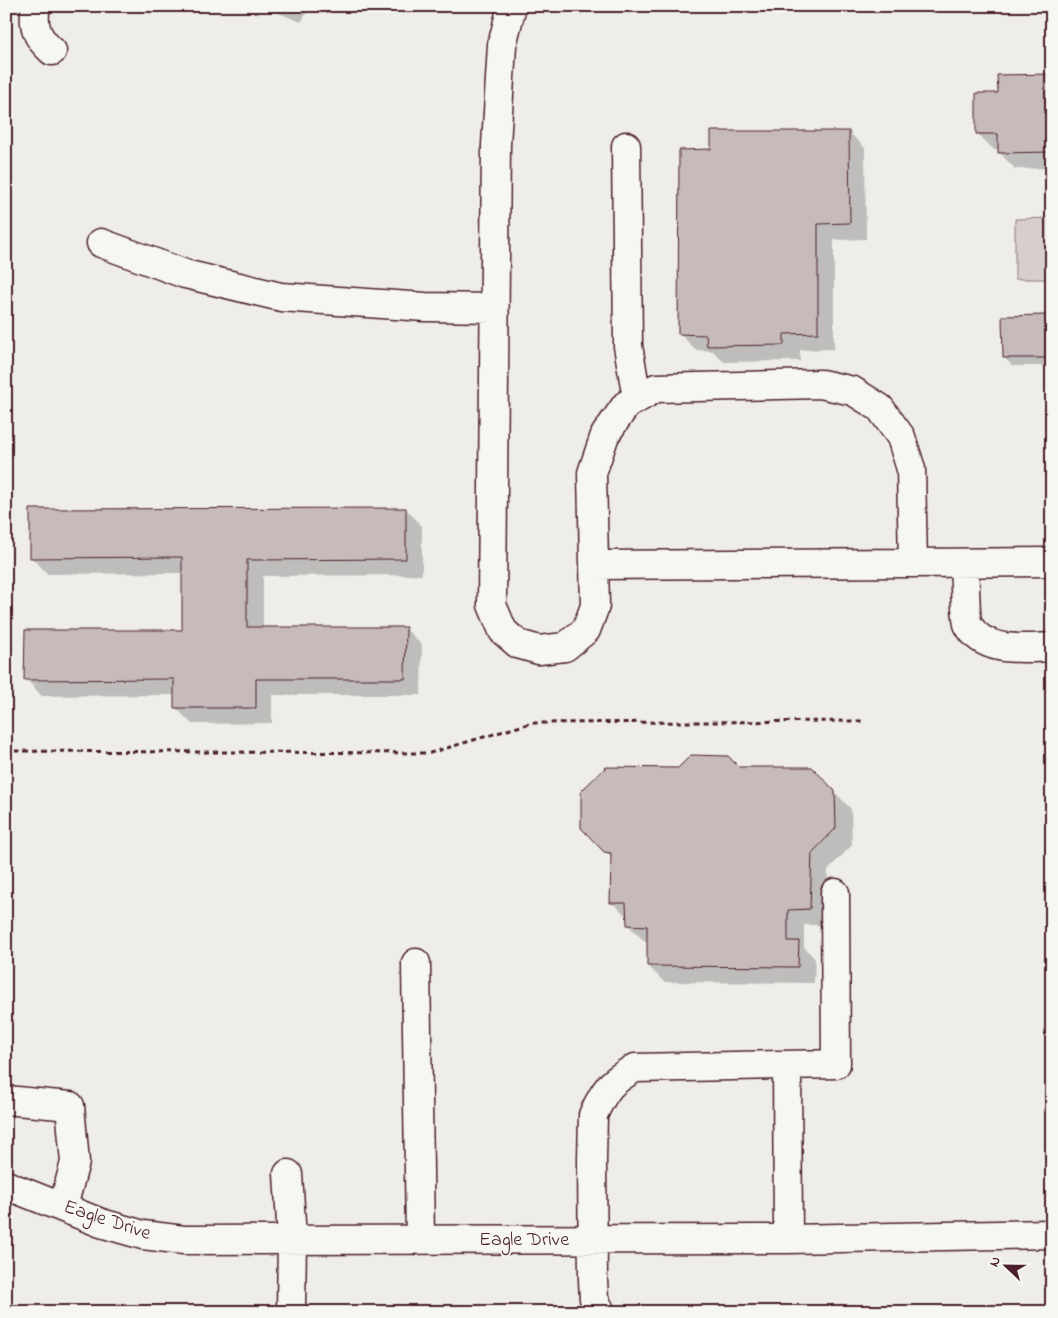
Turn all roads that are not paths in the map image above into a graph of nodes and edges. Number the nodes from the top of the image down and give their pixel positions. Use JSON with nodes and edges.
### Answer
{"nodes":[{"id":1,"x":36,"y":6,"type":"edge"},
{"id":2,"x":512,"y":6,"type":"edge"},
{"id":3,"x":52,"y":51,"type":"dead end"},
{"id":4,"x":626,"y":146,"type":"dead end"},
{"id":5,"x":101,"y":243,"type":"dead end"},
{"id":6,"x":494,"y":308,"type":"junction"},
{"id":7,"x":637,"y":398,"type":"junction"},
{"id":8,"x":1052,"y":562,"type":"edge"},
{"id":9,"x":913,"y":563,"type":"junction"},
{"id":10,"x":964,"y":563,"type":"junction"},
{"id":11,"x":595,"y":565,"type":"junction"},
{"id":12,"x":1052,"y":648,"type":"edge"},
{"id":13,"x":835,"y":893,"type":"dead end"},
{"id":14,"x":416,"y":962,"type":"dead end"},
{"id":15,"x":787,"y":1065,"type":"junction"},
{"id":16,"x":6,"y":1100,"type":"edge"},
{"id":17,"x":288,"y":1174,"type":"dead end"},
{"id":18,"x":6,"y":1185,"type":"edge"},
{"id":19,"x":62,"y":1207,"type":"junction"},
{"id":20,"x":1052,"y":1234,"type":"edge"},
{"id":21,"x":420,"y":1239,"type":"junction"},
{"id":22,"x":788,"y":1239,"type":"junction"},
{"id":23,"x":292,"y":1240,"type":"junction"},
{"id":24,"x":592,"y":1240,"type":"junction"},
{"id":25,"x":291,"y":1312,"type":"edge"},
{"id":26,"x":601,"y":1312,"type":"edge"}],
"edges":[{"from":1,"to":3,"type":"street"},
{"from":2,"to":6,"type":"street"},
{"from":4,"to":7,"type":"street"},
{"from":5,"to":6,"type":"street"},
{"from":6,"to":11,"type":"street"},
{"from":7,"to":9,"type":"street"},
{"from":7,"to":11,"type":"street"},
{"from":8,"to":10,"type":"street"},
{"from":9,"to":10,"type":"street"},
{"from":9,"to":11,"type":"street"},
{"from":10,"to":12,"type":"street"},
{"from":13,"to":15,"type":"street"},
{"from":14,"to":21,"type":"street"},
{"from":15,"to":22,"type":"street"},
{"from":15,"to":24,"type":"street"},
{"from":16,"to":19,"type":"street"},
{"from":17,"to":23,"type":"street"},
{"from":18,"to":19,"type":"street","name":"Eagle Drive"},
{"from":19,"to":23,"type":"street","name":"Eagle Drive"},
{"from":20,"to":22,"type":"street","name":"Eagle Drive"},
{"from":21,"to":23,"type":"street","name":"Eagle Drive"},
{"from":21,"to":24,"type":"street","name":"Eagle Drive"},
{"from":22,"to":24,"type":"street","name":"Eagle Drive"},
{"from":23,"to":25,"type":"street"},
{"from":24,"to":26,"type":"street"}]}
